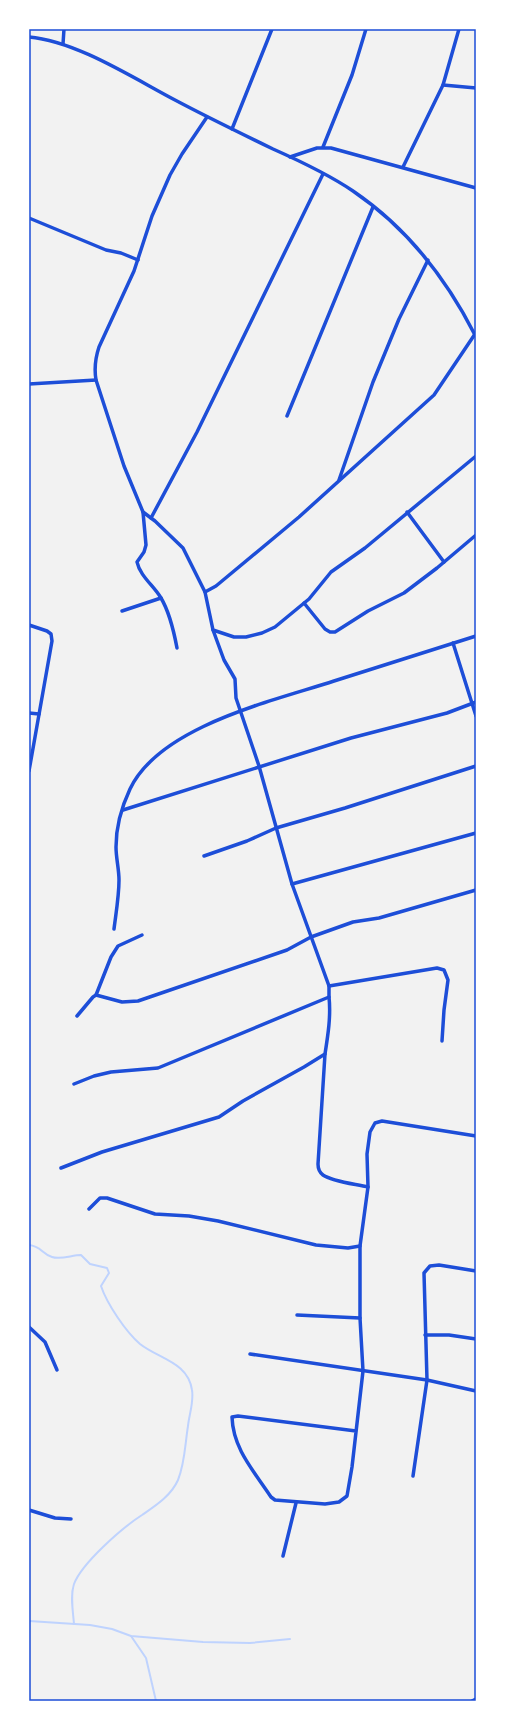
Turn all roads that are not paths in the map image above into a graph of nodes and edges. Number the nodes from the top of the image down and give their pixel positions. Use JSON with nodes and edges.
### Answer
{"nodes":[{"id":1,"x":64,"y":29,"type":"edge"},
{"id":2,"x":272,"y":29,"type":"edge"},
{"id":3,"x":366,"y":29,"type":"edge"},
{"id":4,"x":459,"y":29,"type":"edge"},
{"id":5,"x":29,"y":37,"type":"edge"},
{"id":6,"x":63,"y":44,"type":"junction"},
{"id":7,"x":443,"y":85,"type":"junction"},
{"id":8,"x":476,"y":88,"type":"edge"},
{"id":9,"x":207,"y":117,"type":"junction"},
{"id":10,"x":232,"y":129,"type":"junction"},
{"id":11,"x":322,"y":147,"type":"junction"},
{"id":12,"x":290,"y":157,"type":"junction"},
{"id":13,"x":403,"y":167,"type":"junction"},
{"id":14,"x":324,"y":174,"type":"junction"},
{"id":15,"x":476,"y":188,"type":"edge"},
{"id":16,"x":373,"y":207,"type":"junction"},
{"id":17,"x":29,"y":218,"type":"edge"},
{"id":18,"x":138,"y":260,"type":"junction"},
{"id":19,"x":428,"y":260,"type":"junction"},
{"id":20,"x":476,"y":335,"type":"edge"},
{"id":21,"x":96,"y":380,"type":"junction"},
{"id":22,"x":29,"y":384,"type":"edge"},
{"id":23,"x":287,"y":416,"type":"dead end"},
{"id":24,"x":476,"y":456,"type":"edge"},
{"id":25,"x":338,"y":481,"type":"junction"},
{"id":26,"x":143,"y":512,"type":"junction"},
{"id":27,"x":407,"y":512,"type":"junction"},
{"id":28,"x":151,"y":518,"type":"junction"},
{"id":29,"x":476,"y":535,"type":"edge"},
{"id":30,"x":444,"y":562,"type":"junction"},
{"id":31,"x":205,"y":592,"type":"junction"},
{"id":32,"x":161,"y":598,"type":"junction"},
{"id":33,"x":304,"y":603,"type":"junction"},
{"id":34,"x":122,"y":612,"type":"dead end"},
{"id":35,"x":29,"y":625,"type":"edge"},
{"id":36,"x":213,"y":630,"type":"junction"},
{"id":37,"x":476,"y":636,"type":"edge"},
{"id":38,"x":453,"y":643,"type":"junction"},
{"id":39,"x":177,"y":648,"type":"dead end"},
{"id":40,"x":474,"y":702,"type":"edge"},
{"id":41,"x":240,"y":711,"type":"junction"},
{"id":42,"x":29,"y":713,"type":"edge"},
{"id":43,"x":39,"y":714,"type":"junction"},
{"id":44,"x":476,"y":716,"type":"edge"},
{"id":45,"x":259,"y":766,"type":"junction"},
{"id":46,"x":476,"y":766,"type":"edge"},
{"id":47,"x":29,"y":771,"type":"edge"},
{"id":48,"x":122,"y":810,"type":"junction"},
{"id":49,"x":276,"y":828,"type":"junction"},
{"id":50,"x":476,"y":833,"type":"edge"},
{"id":51,"x":204,"y":856,"type":"dead end"},
{"id":52,"x":292,"y":884,"type":"junction"},
{"id":53,"x":476,"y":890,"type":"edge"},
{"id":54,"x":114,"y":929,"type":"dead end"},
{"id":55,"x":142,"y":935,"type":"dead end"},
{"id":56,"x":311,"y":937,"type":"junction"},
{"id":57,"x":329,"y":986,"type":"junction"},
{"id":58,"x":96,"y":995,"type":"junction"},
{"id":59,"x":329,"y":997,"type":"junction"},
{"id":60,"x":77,"y":1016,"type":"dead end"},
{"id":61,"x":442,"y":1041,"type":"dead end"},
{"id":62,"x":324,"y":1054,"type":"junction"},
{"id":63,"x":74,"y":1084,"type":"dead end"},
{"id":64,"x":476,"y":1136,"type":"edge"},
{"id":65,"x":61,"y":1168,"type":"dead end"},
{"id":66,"x":368,"y":1187,"type":"junction"},
{"id":67,"x":89,"y":1208,"type":"dead end"},
{"id":68,"x":360,"y":1246,"type":"junction"},
{"id":69,"x":476,"y":1271,"type":"edge"},
{"id":70,"x":296,"y":1315,"type":"dead end"},
{"id":71,"x":360,"y":1318,"type":"junction"},
{"id":72,"x":29,"y":1327,"type":"edge"},
{"id":73,"x":425,"y":1335,"type":"junction"},
{"id":74,"x":476,"y":1339,"type":"edge"},
{"id":75,"x":250,"y":1354,"type":"dead end"},
{"id":76,"x":57,"y":1370,"type":"dead end"},
{"id":77,"x":363,"y":1371,"type":"junction"},
{"id":78,"x":427,"y":1380,"type":"junction"},
{"id":79,"x":476,"y":1391,"type":"edge"},
{"id":80,"x":356,"y":1431,"type":"junction"},
{"id":81,"x":413,"y":1476,"type":"dead end"},
{"id":82,"x":296,"y":1503,"type":"junction"},
{"id":83,"x":29,"y":1510,"type":"edge"},
{"id":84,"x":71,"y":1519,"type":"dead end"},
{"id":85,"x":283,"y":1556,"type":"dead end"},
{"id":86,"x":476,"y":1699,"type":"edge"},
{"id":87,"x":472,"y":1701,"type":"edge"}],
"edges":[{"from":1,"to":6,"type":"street"},
{"from":2,"to":10,"type":"street"},
{"from":3,"to":11,"type":"street"},
{"from":4,"to":7,"type":"street"},
{"from":5,"to":6,"type":"street"},
{"from":6,"to":9,"type":"street"},
{"from":7,"to":8,"type":"street"},
{"from":7,"to":13,"type":"street"},
{"from":9,"to":10,"type":"street"},
{"from":9,"to":18,"type":"street"},
{"from":10,"to":12,"type":"street"},
{"from":11,"to":12,"type":"street"},
{"from":11,"to":13,"type":"street"},
{"from":12,"to":14,"type":"street"},
{"from":13,"to":15,"type":"street"},
{"from":14,"to":16,"type":"street"},
{"from":14,"to":28,"type":"street"},
{"from":16,"to":19,"type":"street"},
{"from":16,"to":23,"type":"street"},
{"from":17,"to":18,"type":"street"},
{"from":18,"to":21,"type":"street"},
{"from":19,"to":20,"type":"street"},
{"from":19,"to":25,"type":"street"},
{"from":20,"to":25,"type":"street"},
{"from":21,"to":22,"type":"street"},
{"from":21,"to":26,"type":"street"},
{"from":24,"to":27,"type":"street"},
{"from":25,"to":31,"type":"street"},
{"from":26,"to":28,"type":"street"},
{"from":26,"to":32,"type":"street"},
{"from":27,"to":30,"type":"street"},
{"from":27,"to":33,"type":"street"},
{"from":28,"to":31,"type":"street"},
{"from":29,"to":30,"type":"street"},
{"from":30,"to":33,"type":"street"},
{"from":31,"to":36,"type":"street"},
{"from":32,"to":34,"type":"street"},
{"from":32,"to":39,"type":"street"},
{"from":33,"to":36,"type":"street"},
{"from":35,"to":43,"type":"street"},
{"from":36,"to":41,"type":"street"},
{"from":37,"to":38,"type":"street"},
{"from":38,"to":40,"type":"street"},
{"from":38,"to":41,"type":"street"},
{"from":40,"to":44,"type":"street"},
{"from":40,"to":45,"type":"street"},
{"from":41,"to":45,"type":"street"},
{"from":41,"to":48,"type":"street"},
{"from":42,"to":43,"type":"street"},
{"from":43,"to":47,"type":"street"},
{"from":45,"to":48,"type":"street"},
{"from":45,"to":49,"type":"street"},
{"from":46,"to":49,"type":"street"},
{"from":48,"to":54,"type":"street"},
{"from":49,"to":51,"type":"street"},
{"from":49,"to":52,"type":"street"},
{"from":50,"to":52,"type":"street"},
{"from":52,"to":56,"type":"street"},
{"from":53,"to":56,"type":"street"},
{"from":55,"to":58,"type":"street"},
{"from":56,"to":57,"type":"street"},
{"from":56,"to":58,"type":"street"},
{"from":57,"to":59,"type":"street"},
{"from":57,"to":61,"type":"street"},
{"from":58,"to":60,"type":"street"},
{"from":59,"to":62,"type":"street"},
{"from":59,"to":63,"type":"street"},
{"from":62,"to":65,"type":"street"},
{"from":62,"to":66,"type":"street"},
{"from":64,"to":66,"type":"street"},
{"from":66,"to":68,"type":"street"},
{"from":67,"to":68,"type":"street"},
{"from":68,"to":71,"type":"street"},
{"from":69,"to":73,"type":"street"},
{"from":70,"to":71,"type":"street"},
{"from":71,"to":77,"type":"street"},
{"from":72,"to":76,"type":"street"},
{"from":73,"to":74,"type":"street"},
{"from":73,"to":78,"type":"street"},
{"from":75,"to":77,"type":"street"},
{"from":77,"to":78,"type":"street"},
{"from":77,"to":80,"type":"street"},
{"from":78,"to":79,"type":"street"},
{"from":78,"to":81,"type":"street"},
{"from":80,"to":82,"type":"street"},
{"from":80,"to":82,"type":"street"},
{"from":82,"to":85,"type":"street"},
{"from":83,"to":84,"type":"street"},
{"from":86,"to":87,"type":"street"}]}
